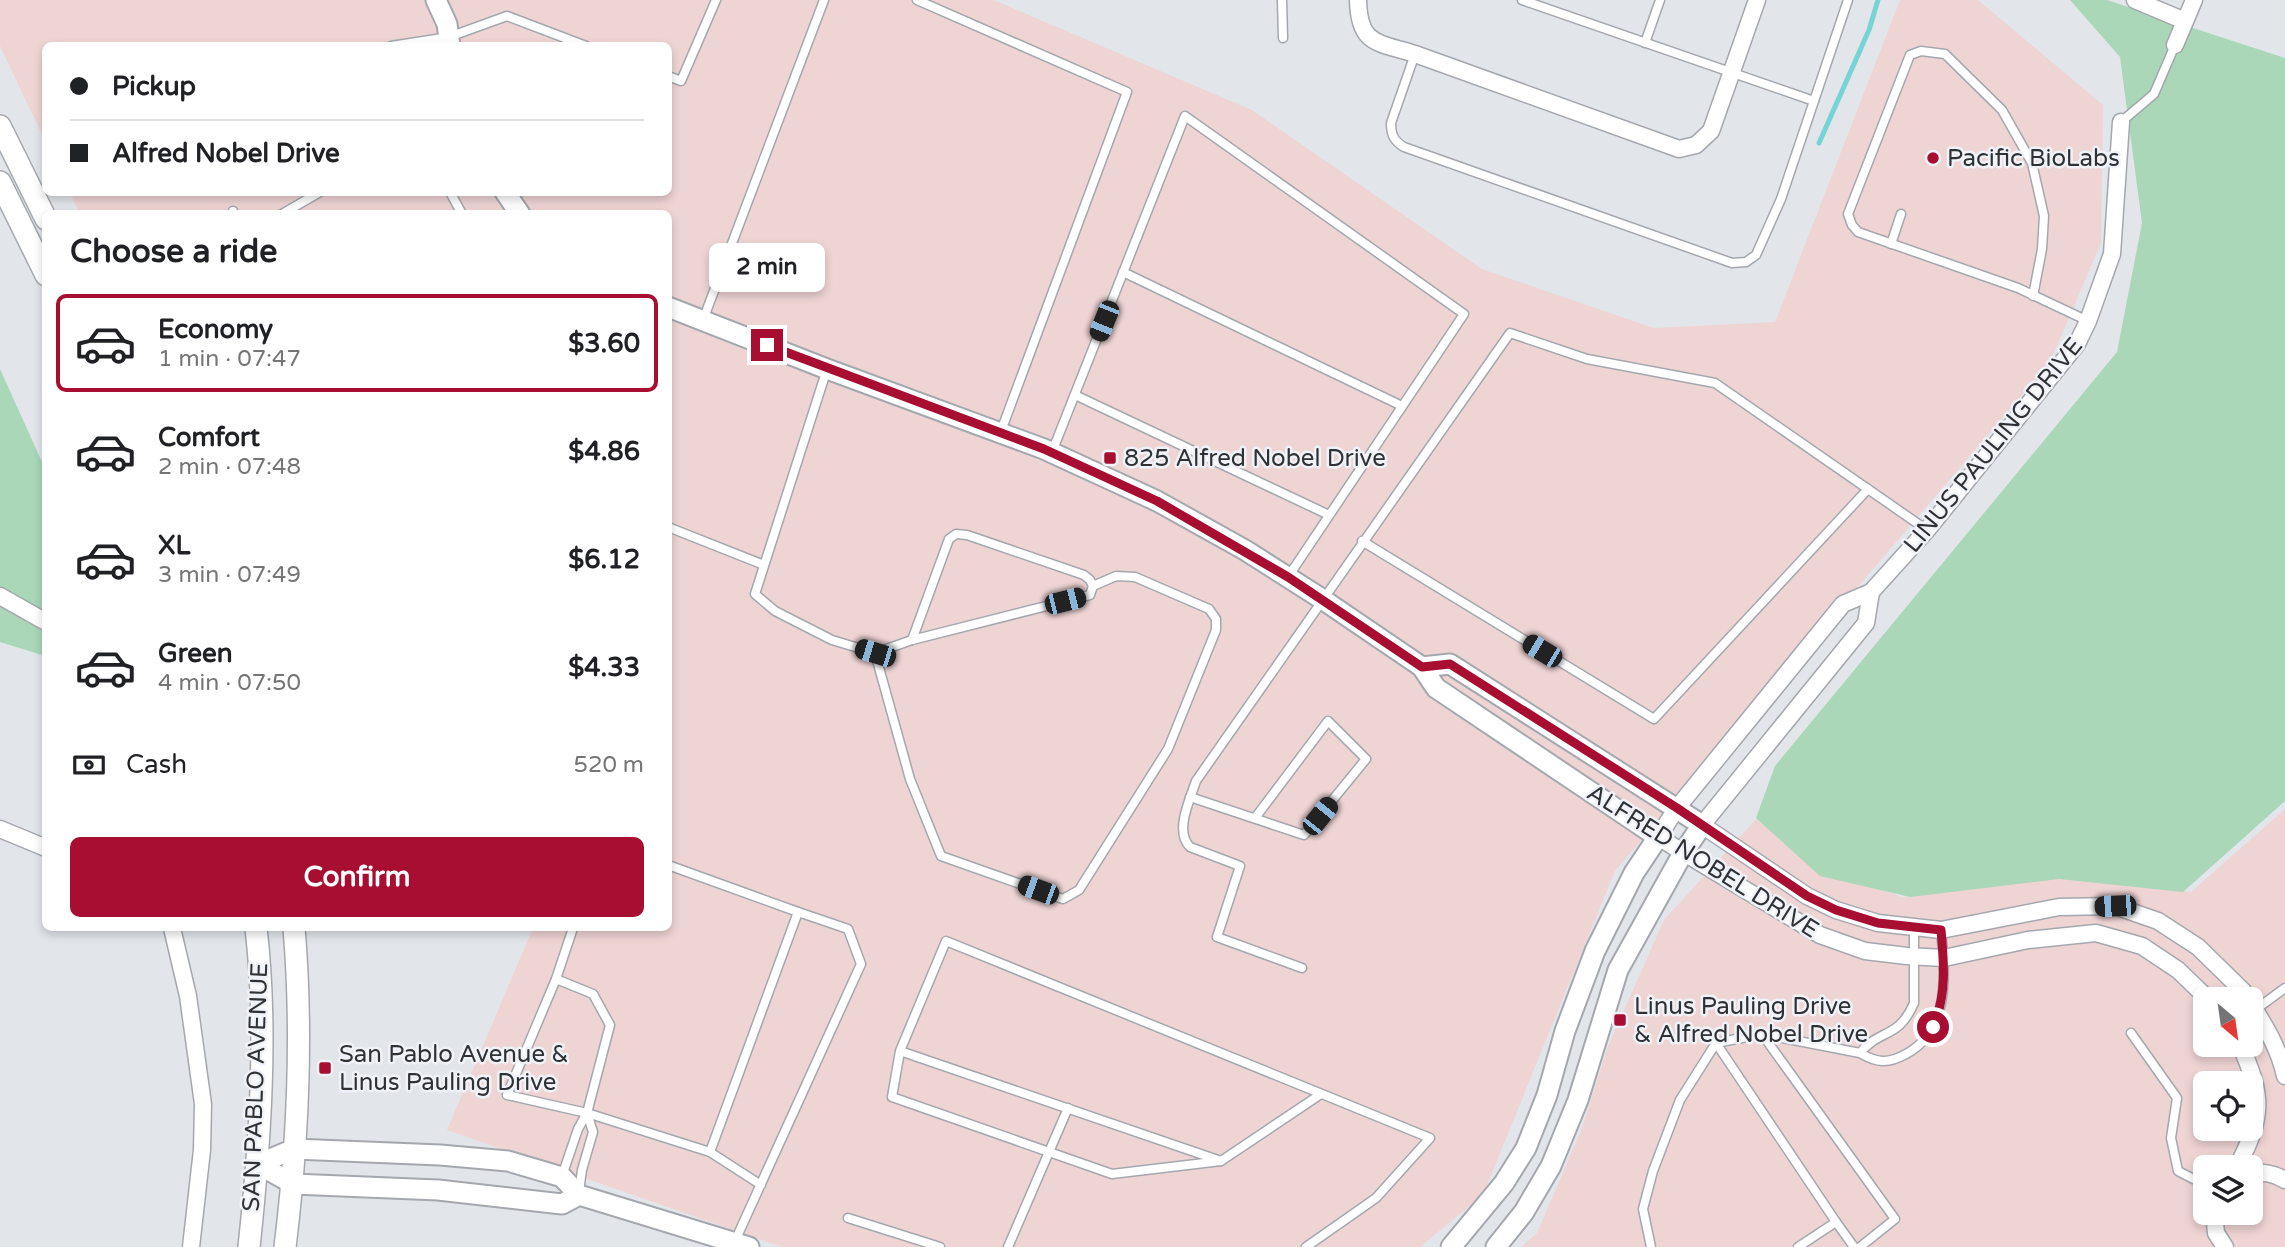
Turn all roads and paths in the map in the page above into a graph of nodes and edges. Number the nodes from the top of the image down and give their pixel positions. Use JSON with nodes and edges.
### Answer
{"nodes":[{"id":1,"x":436,"y":0,"type":"edge"},
{"id":2,"x":452,"y":0,"type":"edge"},
{"id":3,"x":716,"y":0,"type":"edge"},
{"id":4,"x":824,"y":0,"type":"edge"},
{"id":5,"x":917,"y":0,"type":"edge"},
{"id":6,"x":1282,"y":0,"type":"edge"},
{"id":7,"x":1358,"y":0,"type":"edge"},
{"id":8,"x":1522,"y":0,"type":"edge"},
{"id":9,"x":1660,"y":0,"type":"edge"},
{"id":10,"x":1757,"y":0,"type":"edge"},
{"id":11,"x":1849,"y":0,"type":"edge"},
{"id":12,"x":2135,"y":0,"type":"edge"},
{"id":13,"x":2194,"y":0,"type":"edge"},
{"id":14,"x":2185,"y":21,"type":"junction"},
{"id":15,"x":449,"y":35,"type":"edge"},
{"id":16,"x":1283,"y":38,"type":"dead end"},
{"id":17,"x":412,"y":42,"type":"edge"},
{"id":18,"x":575,"y":42,"type":"edge"},
{"id":19,"x":1645,"y":43,"type":"junction"},
{"id":20,"x":2175,"y":45,"type":"joint"},
{"id":21,"x":1415,"y":54,"type":"junction"},
{"id":22,"x":1731,"y":72,"type":"junction"},
{"id":23,"x":672,"y":78,"type":"edge"},
{"id":24,"x":1814,"y":101,"type":"junction"},
{"id":25,"x":2122,"y":122,"type":"joint"},
{"id":26,"x":0,"y":126,"type":"edge"},
{"id":27,"x":0,"y":182,"type":"edge"},
{"id":28,"x":313,"y":196,"type":"edge"},
{"id":29,"x":289,"y":210,"type":"edge"},
{"id":30,"x":42,"y":211,"type":"edge"},
{"id":31,"x":1901,"y":214,"type":"dead end"},
{"id":32,"x":1891,"y":244,"type":"junction"},
{"id":33,"x":42,"y":267,"type":"edge"},
{"id":34,"x":1123,"y":272,"type":"junction"},
{"id":35,"x":2033,"y":296,"type":"junction"},
{"id":36,"x":672,"y":308,"type":"edge"},
{"id":37,"x":703,"y":320,"type":"junction"},
{"id":38,"x":2088,"y":321,"type":"junction"},
{"id":39,"x":827,"y":369,"type":"junction"},
{"id":40,"x":1074,"y":395,"type":"junction"},
{"id":41,"x":1402,"y":406,"type":"junction"},
{"id":42,"x":1000,"y":433,"type":"junction"},
{"id":43,"x":1052,"y":453,"type":"junction"},
{"id":44,"x":1868,"y":489,"type":"junction"},
{"id":45,"x":1329,"y":515,"type":"junction"},
{"id":46,"x":672,"y":529,"type":"edge"},
{"id":47,"x":1927,"y":530,"type":"junction"},
{"id":48,"x":1363,"y":541,"type":"junction"},
{"id":49,"x":764,"y":565,"type":"junction"},
{"id":50,"x":1288,"y":577,"type":"junction"},
{"id":51,"x":1093,"y":586,"type":"junction"},
{"id":52,"x":1871,"y":593,"type":"junction"},
{"id":53,"x":0,"y":596,"type":"edge"},
{"id":54,"x":1322,"y":598,"type":"junction"},
{"id":55,"x":42,"y":620,"type":"edge"},
{"id":56,"x":912,"y":640,"type":"junction"},
{"id":57,"x":875,"y":653,"type":"junction"},
{"id":58,"x":1422,"y":667,"type":"junction"},
{"id":59,"x":1190,"y":797,"type":"junction"},
{"id":60,"x":1677,"y":808,"type":"junction"},
{"id":61,"x":1255,"y":818,"type":"junction"},
{"id":62,"x":1702,"y":825,"type":"junction"},
{"id":63,"x":0,"y":829,"type":"edge"},
{"id":64,"x":1658,"y":836,"type":"junction"},
{"id":65,"x":42,"y":846,"type":"edge"},
{"id":66,"x":1683,"y":853,"type":"junction"},
{"id":67,"x":672,"y":866,"type":"edge"},
{"id":68,"x":797,"y":912,"type":"junction"},
{"id":69,"x":1914,"y":927,"type":"junction"},
{"id":70,"x":1941,"y":930,"type":"junction"},
{"id":71,"x":173,"y":931,"type":"edge"},
{"id":72,"x":256,"y":931,"type":"edge"},
{"id":73,"x":293,"y":931,"type":"edge"},
{"id":74,"x":572,"y":931,"type":"edge"},
{"id":75,"x":1914,"y":957,"type":"junction"},
{"id":76,"x":1944,"y":958,"type":"junction"},
{"id":77,"x":1301,"y":968,"type":"dead end"},
{"id":78,"x":556,"y":979,"type":"junction"},
{"id":79,"x":2196,"y":987,"type":"edge"},
{"id":80,"x":2239,"y":987,"type":"edge"},
{"id":81,"x":2285,"y":988,"type":"edge"},
{"id":82,"x":2263,"y":998,"type":"edge"},
{"id":83,"x":2263,"y":1022,"type":"edge"},
{"id":84,"x":2131,"y":1033,"type":"dead end"},
{"id":85,"x":1762,"y":1034,"type":"junction"},
{"id":86,"x":1716,"y":1043,"type":"junction"},
{"id":87,"x":900,"y":1051,"type":"junction"},
{"id":88,"x":1860,"y":1053,"type":"junction"},
{"id":89,"x":2246,"y":1057,"type":"edge"},
{"id":90,"x":2285,"y":1076,"type":"edge"},
{"id":91,"x":1321,"y":1094,"type":"junction"},
{"id":92,"x":1068,"y":1108,"type":"junction"},
{"id":93,"x":587,"y":1113,"type":"junction"},
{"id":94,"x":294,"y":1149,"type":"junction"},
{"id":95,"x":710,"y":1152,"type":"junction"},
{"id":96,"x":1049,"y":1152,"type":"junction"},
{"id":97,"x":2244,"y":1155,"type":"edge"},
{"id":98,"x":1221,"y":1161,"type":"junction"},
{"id":99,"x":258,"y":1164,"type":"junction"},
{"id":100,"x":2263,"y":1172,"type":"edge"},
{"id":101,"x":562,"y":1177,"type":"junction"},
{"id":102,"x":2193,"y":1179,"type":"edge"},
{"id":103,"x":2285,"y":1180,"type":"edge"},
{"id":104,"x":293,"y":1184,"type":"junction"},
{"id":105,"x":761,"y":1185,"type":"junction"},
{"id":106,"x":579,"y":1195,"type":"junction"},
{"id":107,"x":848,"y":1218,"type":"dead end"},
{"id":108,"x":1836,"y":1222,"type":"junction"},
{"id":109,"x":2215,"y":1225,"type":"edge"},
{"id":110,"x":742,"y":1244,"type":"edge"},
{"id":111,"x":191,"y":1247,"type":"edge"},
{"id":112,"x":248,"y":1247,"type":"edge"},
{"id":113,"x":285,"y":1247,"type":"edge"},
{"id":114,"x":940,"y":1247,"type":"edge"},
{"id":115,"x":1008,"y":1247,"type":"edge"},
{"id":116,"x":1306,"y":1247,"type":"edge"},
{"id":117,"x":1451,"y":1247,"type":"edge"},
{"id":118,"x":1496,"y":1247,"type":"edge"},
{"id":119,"x":1651,"y":1247,"type":"edge"},
{"id":120,"x":1798,"y":1247,"type":"edge"},
{"id":121,"x":1854,"y":1247,"type":"edge"},
{"id":122,"x":1860,"y":1247,"type":"edge"},
{"id":123,"x":2225,"y":1247,"type":"edge"}],
"edges":[{"from":1,"to":15,"type":"street"},
{"from":2,"to":15,"type":"street"},
{"from":3,"to":23,"type":"lane"},
{"from":4,"to":37,"type":"lane"},
{"from":5,"to":42,"type":"lane"},
{"from":6,"to":16,"type":"lane"},
{"from":7,"to":21,"type":"street"},
{"from":8,"to":19,"type":"lane"},
{"from":9,"to":19,"type":"lane"},
{"from":10,"to":22,"type":"street"},
{"from":11,"to":24,"type":"lane"},
{"from":12,"to":14,"type":"street"},
{"from":13,"to":14,"type":"street"},
{"from":14,"to":20,"type":"street"},
{"from":15,"to":17,"type":"lane"},
{"from":15,"to":18,"type":"lane"},
{"from":19,"to":22,"type":"lane"},
{"from":20,"to":25,"type":"lane"},
{"from":21,"to":22,"type":"street"},
{"from":21,"to":24,"type":"lane"},
{"from":22,"to":24,"type":"lane"},
{"from":25,"to":38,"type":"street","name":"LINUS PAULING DRIVE"},
{"from":26,"to":30,"type":"main road"},
{"from":27,"to":33,"type":"main road"},
{"from":28,"to":29,"type":"lane"},
{"from":31,"to":32,"type":"lane"},
{"from":32,"to":35,"type":"lane"},
{"from":32,"to":35,"type":"lane"},
{"from":34,"to":40,"type":"lane"},
{"from":34,"to":41,"type":"lane"},
{"from":34,"to":41,"type":"lane"},
{"from":35,"to":38,"type":"lane"},
{"from":36,"to":37,"type":"street","name":"ALFRED NOBEL DRIVE"},
{"from":37,"to":39,"type":"street","name":"ALFRED NOBEL DRIVE"},
{"from":38,"to":47,"type":"street","name":"LINUS PAULING DRIVE"},
{"from":39,"to":42,"type":"street","name":"ALFRED NOBEL DRIVE"},
{"from":39,"to":49,"type":"lane"},
{"from":40,"to":43,"type":"lane"},
{"from":40,"to":45,"type":"lane"},
{"from":41,"to":45,"type":"lane"},
{"from":42,"to":43,"type":"street","name":"ALFRED NOBEL DRIVE"},
{"from":43,"to":50,"type":"street","name":"ALFRED NOBEL DRIVE"},
{"from":44,"to":47,"type":"lane"},
{"from":44,"to":48,"type":"lane"},
{"from":44,"to":48,"type":"lane"},
{"from":45,"to":50,"type":"lane"},
{"from":46,"to":49,"type":"lane"},
{"from":47,"to":52,"type":"street","name":"LINUS PAULING DRIVE"},
{"from":48,"to":54,"type":"lane"},
{"from":49,"to":57,"type":"lane"},
{"from":50,"to":54,"type":"street","name":"ALFRED NOBEL DRIVE"},
{"from":51,"to":56,"type":"lane"},
{"from":51,"to":56,"type":"lane"},
{"from":51,"to":57,"type":"lane"},
{"from":52,"to":60,"type":"street","name":"LINUS PAULING DRIVE"},
{"from":52,"to":62,"type":"street","name":"LINUS PAULING DRIVE"},
{"from":53,"to":55,"type":"street"},
{"from":54,"to":58,"type":"street","name":"ALFRED NOBEL DRIVE"},
{"from":54,"to":59,"type":"lane"},
{"from":56,"to":57,"type":"lane"},
{"from":58,"to":60,"type":"street","name":"ALFRED NOBEL DRIVE"},
{"from":58,"to":64,"type":"street","name":"ALFRED NOBEL DRIVE"},
{"from":59,"to":61,"type":"lane"},
{"from":59,"to":77,"type":"lane"},
{"from":60,"to":62,"type":"street","name":"ALFRED NOBEL DRIVE"},
{"from":60,"to":64,"type":"street","name":"LINUS PAULING DRIVE"},
{"from":61,"to":61,"type":"lane"},
{"from":62,"to":66,"type":"street","name":"LINUS PAULING DRIVE"},
{"from":62,"to":69,"type":"street","name":"ALFRED NOBEL DRIVE"},
{"from":63,"to":65,"type":"street"},
{"from":64,"to":66,"type":"street","name":"ALFRED NOBEL DRIVE"},
{"from":64,"to":117,"type":"street","name":"LINUS PAULING DRIVE"},
{"from":66,"to":75,"type":"street","name":"ALFRED NOBEL DRIVE"},
{"from":66,"to":118,"type":"street","name":"LINUS PAULING DRIVE"},
{"from":67,"to":68,"type":"lane"},
{"from":68,"to":95,"type":"lane"},
{"from":68,"to":105,"type":"lane"},
{"from":69,"to":70,"type":"street","name":"ALFRED NOBEL DRIVE"},
{"from":69,"to":75,"type":"lane"},
{"from":70,"to":76,"type":"lane"},
{"from":70,"to":80,"type":"street","name":"ALFRED NOBEL DRIVE"},
{"from":71,"to":111,"type":"street"},
{"from":72,"to":99,"type":"main road","name":"SAN PABLO AVENUE"},
{"from":73,"to":94,"type":"main road","name":"SAN PABLO AVENUE"},
{"from":74,"to":78,"type":"lane"},
{"from":75,"to":76,"type":"street","name":"ALFRED NOBEL DRIVE"},
{"from":75,"to":88,"type":"lane"},
{"from":76,"to":79,"type":"street","name":"ALFRED NOBEL DRIVE"},
{"from":76,"to":88,"type":"lane"},
{"from":78,"to":93,"type":"lane"},
{"from":78,"to":93,"type":"lane"},
{"from":81,"to":82,"type":"lane"},
{"from":83,"to":90,"type":"street","name":"ALFRED NOBEL DRIVE"},
{"from":84,"to":102,"type":"lane"},
{"from":85,"to":86,"type":"lane"},
{"from":85,"to":88,"type":"lane"},
{"from":85,"to":122,"type":"lane"},
{"from":86,"to":108,"type":"lane"},
{"from":86,"to":119,"type":"lane"},
{"from":87,"to":91,"type":"lane"},
{"from":87,"to":92,"type":"lane"},
{"from":87,"to":96,"type":"lane"},
{"from":89,"to":97,"type":"street"},
{"from":91,"to":98,"type":"lane"},
{"from":91,"to":116,"type":"lane"},
{"from":92,"to":96,"type":"lane"},
{"from":92,"to":98,"type":"lane"},
{"from":93,"to":95,"type":"lane"},
{"from":93,"to":101,"type":"lane"},
{"from":93,"to":106,"type":"lane"},
{"from":94,"to":99,"type":"street"},
{"from":94,"to":101,"type":"street"},
{"from":94,"to":104,"type":"main road","name":"SAN PABLO AVENUE"},
{"from":95,"to":105,"type":"lane"},
{"from":96,"to":98,"type":"lane"},
{"from":96,"to":115,"type":"lane"},
{"from":99,"to":104,"type":"street"},
{"from":99,"to":112,"type":"main road","name":"SAN PABLO AVENUE"},
{"from":100,"to":103,"type":"street"},
{"from":101,"to":106,"type":"street"},
{"from":104,"to":106,"type":"street"},
{"from":104,"to":113,"type":"main road","name":"SAN PABLO AVENUE"},
{"from":105,"to":110,"type":"lane"},
{"from":106,"to":110,"type":"street"},
{"from":107,"to":114,"type":"lane"},
{"from":108,"to":120,"type":"lane"},
{"from":108,"to":121,"type":"lane"},
{"from":109,"to":123,"type":"street"}]}
